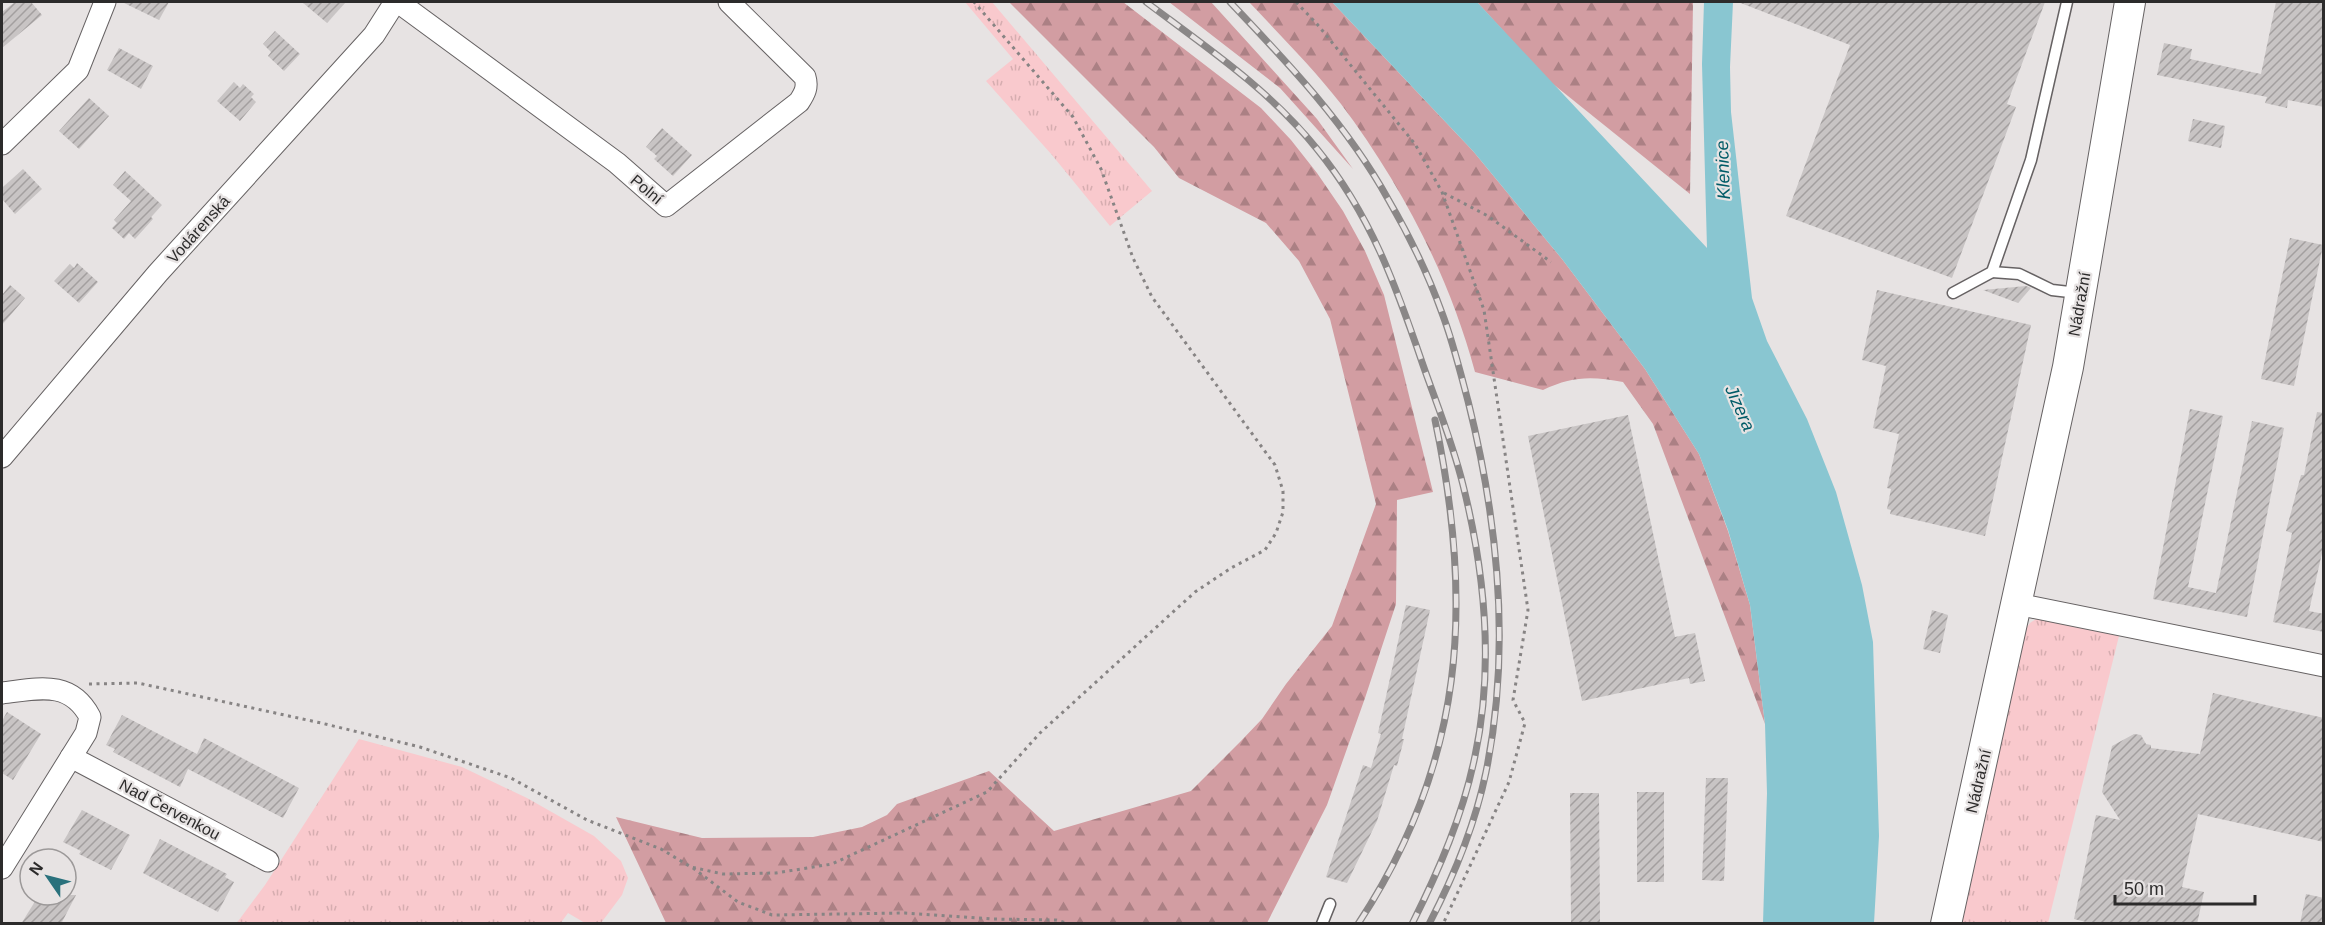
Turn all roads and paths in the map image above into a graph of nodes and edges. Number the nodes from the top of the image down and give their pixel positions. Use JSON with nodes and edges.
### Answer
{"nodes":[{"id":1,"x":105,"y":2,"type":"edge"},
{"id":2,"x":729,"y":2,"type":"edge"},
{"id":3,"x":974,"y":2,"type":"edge"},
{"id":4,"x":1296,"y":2,"type":"edge"},
{"id":5,"x":2067,"y":2,"type":"edge"},
{"id":6,"x":2130,"y":2,"type":"edge"},
{"id":7,"x":407,"y":4,"type":"edge"},
{"id":8,"x":2,"y":144,"type":"edge"},
{"id":9,"x":1442,"y":192,"type":"junction"},
{"id":10,"x":1551,"y":262,"type":"dead end"},
{"id":11,"x":1992,"y":272,"type":"junction"},
{"id":12,"x":1953,"y":293,"type":"dead end"},
{"id":13,"x":2080,"y":293,"type":"junction"},
{"id":14,"x":2,"y":457,"type":"edge"},
{"id":15,"x":2017,"y":604,"type":"junction"},
{"id":16,"x":2324,"y":666,"type":"edge"},
{"id":17,"x":2,"y":693,"type":"edge"},
{"id":18,"x":72,"y":695,"type":"junction"},
{"id":19,"x":71,"y":757,"type":"junction"},
{"id":20,"x":268,"y":861,"type":"dead end"},
{"id":21,"x":691,"y":867,"type":"junction"},
{"id":22,"x":2,"y":868,"type":"edge"},
{"id":23,"x":1330,"y":904,"type":"dead end"},
{"id":24,"x":1070,"y":924,"type":"edge"},
{"id":25,"x":1322,"y":924,"type":"edge"},
{"id":26,"x":1443,"y":924,"type":"edge"},
{"id":27,"x":1946,"y":924,"type":"edge"}],
"edges":[{"from":1,"to":8,"type":"street"},
{"from":2,"to":7,"type":"street","name":"Polní"},
{"from":3,"to":21,"type":"path"},
{"from":4,"to":9,"type":"path"},
{"from":5,"to":11,"type":"lane"},
{"from":6,"to":13,"type":"street","name":"Nádražní"},
{"from":7,"to":14,"type":"street","name":"Vodárenská"},
{"from":9,"to":10,"type":"path"},
{"from":9,"to":26,"type":"path"},
{"from":11,"to":12,"type":"lane"},
{"from":11,"to":13,"type":"lane"},
{"from":13,"to":15,"type":"street","name":"Nádražní"},
{"from":15,"to":16,"type":"street"},
{"from":15,"to":27,"type":"street","name":"Nádražní"},
{"from":17,"to":18,"type":"street"},
{"from":18,"to":19,"type":"street"},
{"from":18,"to":21,"type":"path"},
{"from":19,"to":20,"type":"street","name":"Nad Červenkou"},
{"from":19,"to":22,"type":"street"},
{"from":21,"to":24,"type":"path"},
{"from":23,"to":25,"type":"lane"}]}
